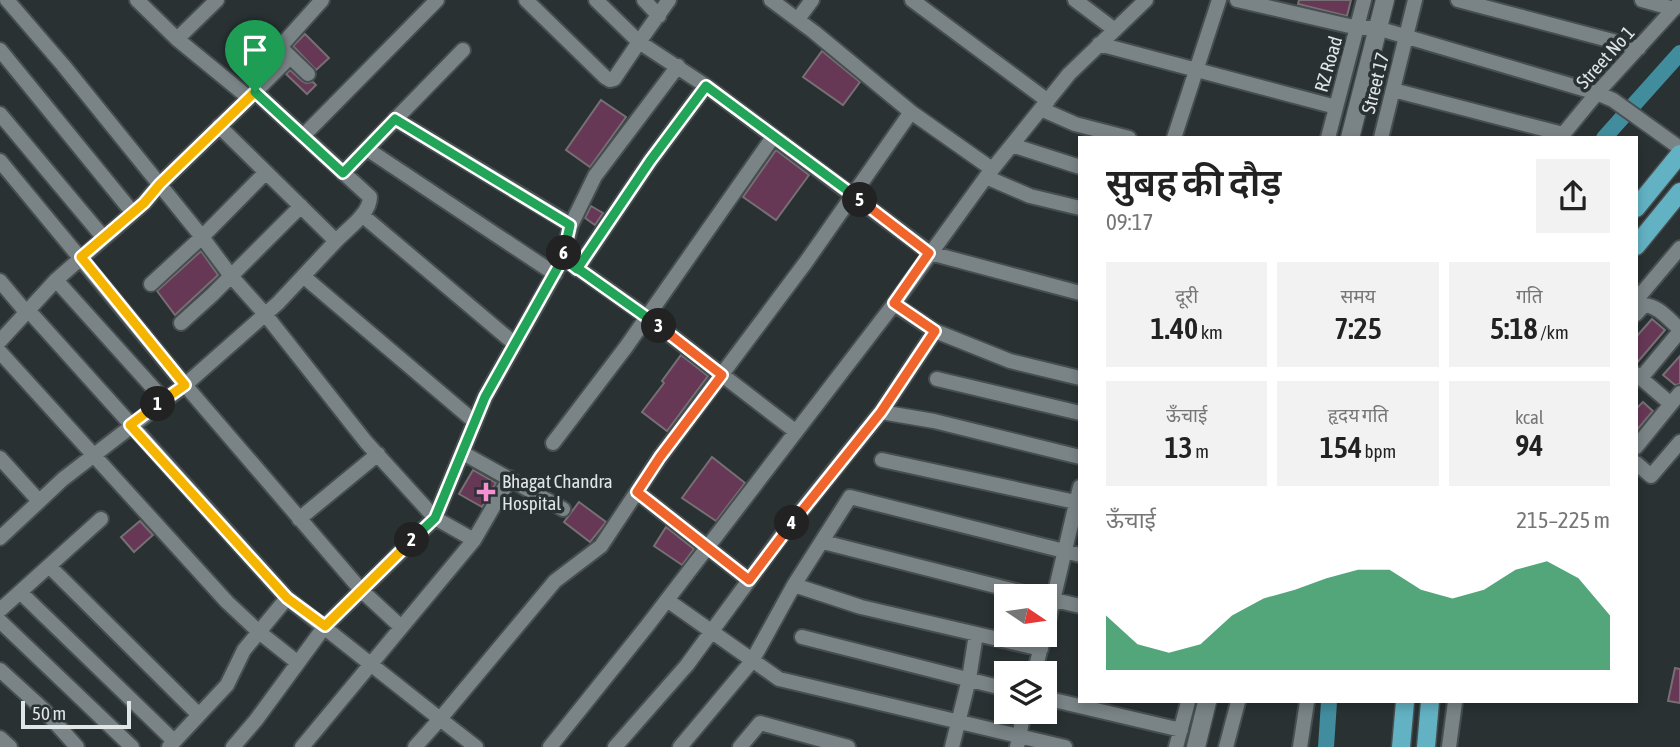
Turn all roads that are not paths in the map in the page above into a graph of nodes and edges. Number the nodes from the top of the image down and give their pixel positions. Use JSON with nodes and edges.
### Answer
{"nodes":[{"id":1,"x":7,"y":0,"type":"edge"},
{"id":2,"x":137,"y":0,"type":"edge"},
{"id":3,"x":217,"y":0,"type":"edge"},
{"id":4,"x":322,"y":0,"type":"edge"},
{"id":5,"x":437,"y":0,"type":"edge"},
{"id":6,"x":526,"y":0,"type":"edge"},
{"id":7,"x":596,"y":0,"type":"edge"},
{"id":8,"x":644,"y":0,"type":"edge"},
{"id":9,"x":669,"y":0,"type":"edge"},
{"id":10,"x":771,"y":0,"type":"edge"},
{"id":11,"x":813,"y":0,"type":"edge"},
{"id":12,"x":912,"y":0,"type":"edge"},
{"id":13,"x":1075,"y":0,"type":"edge"},
{"id":14,"x":1146,"y":0,"type":"edge"},
{"id":15,"x":1219,"y":0,"type":"edge"},
{"id":16,"x":1237,"y":0,"type":"edge"},
{"id":17,"x":1364,"y":0,"type":"edge"},
{"id":18,"x":1385,"y":0,"type":"edge"},
{"id":19,"x":1415,"y":0,"type":"edge"},
{"id":20,"x":1458,"y":0,"type":"edge"},
{"id":21,"x":1642,"y":0,"type":"edge"},
{"id":22,"x":1677,"y":6,"type":"edge"},
{"id":23,"x":659,"y":16,"type":"junction"},
{"id":24,"x":798,"y":19,"type":"junction"},
{"id":25,"x":1377,"y":28,"type":"junction"},
{"id":26,"x":1358,"y":29,"type":"junction"},
{"id":27,"x":1115,"y":30,"type":"junction"},
{"id":28,"x":1406,"y":36,"type":"junction"},
{"id":29,"x":177,"y":39,"type":"junction"},
{"id":30,"x":639,"y":42,"type":"junction"},
{"id":31,"x":1099,"y":44,"type":"junction"},
{"id":32,"x":1639,"y":48,"type":"junction"},
{"id":33,"x":0,"y":50,"type":"edge"},
{"id":34,"x":463,"y":50,"type":"dead end"},
{"id":35,"x":290,"y":57,"type":"junction"},
{"id":36,"x":678,"y":66,"type":"junction"},
{"id":37,"x":1196,"y":70,"type":"junction"},
{"id":38,"x":308,"y":74,"type":"dead end"},
{"id":39,"x":706,"y":86,"type":"junction"},
{"id":40,"x":1393,"y":90,"type":"junction"},
{"id":41,"x":1597,"y":93,"type":"junction"},
{"id":42,"x":252,"y":95,"type":"junction"},
{"id":43,"x":1044,"y":105,"type":"junction"},
{"id":44,"x":1336,"y":107,"type":"junction"},
{"id":45,"x":911,"y":112,"type":"junction"},
{"id":46,"x":0,"y":114,"type":"edge"},
{"id":47,"x":395,"y":119,"type":"junction"},
{"id":48,"x":219,"y":126,"type":"junction"},
{"id":49,"x":303,"y":136,"type":"junction"},
{"id":50,"x":1121,"y":136,"type":"edge"},
{"id":51,"x":1175,"y":136,"type":"edge"},
{"id":52,"x":1329,"y":136,"type":"edge"},
{"id":53,"x":1350,"y":136,"type":"edge"},
{"id":54,"x":1382,"y":136,"type":"edge"},
{"id":55,"x":1562,"y":136,"type":"edge"},
{"id":56,"x":773,"y":137,"type":"junction"},
{"id":57,"x":1012,"y":145,"type":"junction"},
{"id":58,"x":367,"y":149,"type":"junction"},
{"id":59,"x":1680,"y":151,"type":"edge"},
{"id":60,"x":0,"y":161,"type":"edge"},
{"id":61,"x":1078,"y":166,"type":"edge"},
{"id":62,"x":266,"y":172,"type":"junction"},
{"id":63,"x":343,"y":173,"type":"junction"},
{"id":64,"x":989,"y":173,"type":"junction"},
{"id":65,"x":160,"y":184,"type":"junction"},
{"id":66,"x":1680,"y":192,"type":"edge"},
{"id":67,"x":853,"y":194,"type":"junction"},
{"id":68,"x":1638,"y":205,"type":"edge"},
{"id":69,"x":301,"y":206,"type":"junction"},
{"id":70,"x":1078,"y":208,"type":"edge"},
{"id":71,"x":133,"y":213,"type":"junction"},
{"id":72,"x":362,"y":215,"type":"junction"},
{"id":73,"x":570,"y":225,"type":"junction"},
{"id":74,"x":103,"y":237,"type":"junction"},
{"id":75,"x":202,"y":237,"type":"junction"},
{"id":76,"x":336,"y":241,"type":"junction"},
{"id":77,"x":1638,"y":244,"type":"edge"},
{"id":78,"x":1680,"y":248,"type":"edge"},
{"id":79,"x":929,"y":253,"type":"junction"},
{"id":80,"x":81,"y":257,"type":"junction"},
{"id":81,"x":563,"y":258,"type":"junction"},
{"id":82,"x":577,"y":269,"type":"junction"},
{"id":83,"x":555,"y":274,"type":"junction"},
{"id":84,"x":231,"y":276,"type":"junction"},
{"id":85,"x":303,"y":276,"type":"junction"},
{"id":86,"x":56,"y":280,"type":"junction"},
{"id":87,"x":0,"y":281,"type":"edge"},
{"id":88,"x":151,"y":284,"type":"dead end"},
{"id":89,"x":1078,"y":292,"type":"edge"},
{"id":90,"x":1638,"y":298,"type":"edge"},
{"id":91,"x":894,"y":303,"type":"junction"},
{"id":92,"x":27,"y":311,"type":"junction"},
{"id":93,"x":1638,"y":312,"type":"edge"},
{"id":94,"x":265,"y":314,"type":"junction"},
{"id":95,"x":647,"y":317,"type":"junction"},
{"id":96,"x":181,"y":323,"type":"dead end"},
{"id":97,"x":1680,"y":330,"type":"edge"},
{"id":98,"x":935,"y":331,"type":"junction"},
{"id":99,"x":0,"y":341,"type":"edge"},
{"id":100,"x":515,"y":344,"type":"junction"},
{"id":101,"x":0,"y":352,"type":"edge"},
{"id":102,"x":722,"y":375,"type":"junction"},
{"id":103,"x":1639,"y":376,"type":"edge"},
{"id":104,"x":1078,"y":378,"type":"edge"},
{"id":105,"x":937,"y":379,"type":"dead end"},
{"id":106,"x":185,"y":385,"type":"junction"},
{"id":107,"x":1676,"y":399,"type":"edge"},
{"id":108,"x":164,"y":400,"type":"junction"},
{"id":109,"x":881,"y":412,"type":"junction"},
{"id":110,"x":1078,"y":413,"type":"edge"},
{"id":111,"x":475,"y":422,"type":"junction"},
{"id":112,"x":130,"y":425,"type":"junction"},
{"id":113,"x":795,"y":431,"type":"junction"},
{"id":114,"x":1680,"y":442,"type":"edge"},
{"id":115,"x":553,"y":443,"type":"dead end"},
{"id":116,"x":1638,"y":445,"type":"edge"},
{"id":117,"x":463,"y":453,"type":"junction"},
{"id":118,"x":378,"y":454,"type":"junction"},
{"id":119,"x":92,"y":455,"type":"junction"},
{"id":120,"x":1078,"y":457,"type":"edge"},
{"id":121,"x":0,"y":458,"type":"edge"},
{"id":122,"x":882,"y":460,"type":"dead end"},
{"id":123,"x":1638,"y":465,"type":"edge"},
{"id":124,"x":510,"y":478,"type":"junction"},
{"id":125,"x":637,"y":492,"type":"junction"},
{"id":126,"x":1078,"y":497,"type":"edge"},
{"id":127,"x":39,"y":500,"type":"junction"},
{"id":128,"x":563,"y":509,"type":"dead end"},
{"id":129,"x":435,"y":518,"type":"junction"},
{"id":130,"x":299,"y":519,"type":"junction"},
{"id":131,"x":101,"y":520,"type":"dead end"},
{"id":132,"x":0,"y":538,"type":"edge"},
{"id":133,"x":474,"y":540,"type":"junction"},
{"id":134,"x":823,"y":542,"type":"junction"},
{"id":135,"x":707,"y":547,"type":"junction"},
{"id":136,"x":1073,"y":553,"type":"edge"},
{"id":137,"x":49,"y":566,"type":"junction"},
{"id":138,"x":749,"y":580,"type":"junction"},
{"id":139,"x":1054,"y":584,"type":"edge"},
{"id":140,"x":794,"y":585,"type":"junction"},
{"id":141,"x":994,"y":585,"type":"edge"},
{"id":142,"x":361,"y":590,"type":"junction"},
{"id":143,"x":20,"y":592,"type":"junction"},
{"id":144,"x":287,"y":598,"type":"junction"},
{"id":145,"x":667,"y":600,"type":"junction"},
{"id":146,"x":1057,"y":601,"type":"edge"},
{"id":147,"x":1078,"y":606,"type":"edge"},
{"id":148,"x":0,"y":610,"type":"edge"},
{"id":149,"x":0,"y":621,"type":"edge"},
{"id":150,"x":325,"y":626,"type":"junction"},
{"id":151,"x":401,"y":627,"type":"junction"},
{"id":152,"x":712,"y":631,"type":"junction"},
{"id":153,"x":259,"y":632,"type":"junction"},
{"id":154,"x":976,"y":634,"type":"junction"},
{"id":155,"x":994,"y":635,"type":"edge"},
{"id":156,"x":802,"y":637,"type":"dead end"},
{"id":157,"x":752,"y":661,"type":"junction"},
{"id":158,"x":298,"y":663,"type":"junction"},
{"id":159,"x":370,"y":663,"type":"junction"},
{"id":160,"x":0,"y":670,"type":"edge"},
{"id":161,"x":969,"y":679,"type":"junction"},
{"id":162,"x":994,"y":686,"type":"edge"},
{"id":163,"x":1057,"y":701,"type":"edge"},
{"id":164,"x":1188,"y":703,"type":"edge"},
{"id":165,"x":1207,"y":703,"type":"edge"},
{"id":166,"x":1238,"y":703,"type":"edge"},
{"id":167,"x":1307,"y":703,"type":"edge"},
{"id":168,"x":1405,"y":703,"type":"edge"},
{"id":169,"x":1430,"y":703,"type":"edge"},
{"id":170,"x":1455,"y":703,"type":"edge"},
{"id":171,"x":199,"y":715,"type":"junction"},
{"id":172,"x":440,"y":719,"type":"junction"},
{"id":173,"x":959,"y":721,"type":"junction"},
{"id":174,"x":1181,"y":730,"type":"junction"},
{"id":175,"x":0,"y":738,"type":"edge"},
{"id":176,"x":1018,"y":741,"type":"edge"},
{"id":177,"x":172,"y":744,"type":"edge"},
{"id":178,"x":1427,"y":745,"type":"edge"},
{"id":179,"x":10,"y":747,"type":"edge"},
{"id":180,"x":78,"y":747,"type":"edge"},
{"id":181,"x":132,"y":747,"type":"edge"},
{"id":182,"x":233,"y":747,"type":"edge"},
{"id":183,"x":302,"y":747,"type":"edge"},
{"id":184,"x":415,"y":747,"type":"edge"},
{"id":185,"x":476,"y":747,"type":"edge"},
{"id":186,"x":550,"y":747,"type":"edge"},
{"id":187,"x":615,"y":747,"type":"edge"},
{"id":188,"x":680,"y":747,"type":"edge"},
{"id":189,"x":740,"y":747,"type":"edge"},
{"id":190,"x":848,"y":747,"type":"edge"},
{"id":191,"x":952,"y":747,"type":"edge"},
{"id":192,"x":1065,"y":747,"type":"edge"},
{"id":193,"x":1176,"y":747,"type":"edge"},
{"id":194,"x":1196,"y":747,"type":"edge"},
{"id":195,"x":1226,"y":747,"type":"edge"},
{"id":196,"x":1300,"y":747,"type":"edge"},
{"id":197,"x":1401,"y":747,"type":"edge"},
{"id":198,"x":1449,"y":747,"type":"edge"}],
"edges":[{"from":1,"to":65,"type":"street"},
{"from":2,"to":29,"type":"street"},
{"from":3,"to":29,"type":"street"},
{"from":4,"to":35,"type":"street"},
{"from":5,"to":49,"type":"street"},
{"from":6,"to":30,"type":"street"},
{"from":7,"to":30,"type":"street"},
{"from":8,"to":23,"type":"street"},
{"from":9,"to":23,"type":"street"},
{"from":10,"to":24,"type":"street"},
{"from":11,"to":24,"type":"street"},
{"from":12,"to":43,"type":"street"},
{"from":13,"to":27,"type":"street"},
{"from":14,"to":27,"type":"street"},
{"from":15,"to":37,"type":"street"},
{"from":16,"to":26,"type":"street"},
{"from":17,"to":26,"type":"street","name":"RZ Road"},
{"from":18,"to":25,"type":"street"},
{"from":19,"to":28,"type":"street","name":"Street 17"},
{"from":20,"to":32,"type":"street"},
{"from":21,"to":22,"type":"street"},
{"from":22,"to":32,"type":"street","name":"Street No 1"},
{"from":23,"to":30,"type":"street"},
{"from":24,"to":45,"type":"street"},
{"from":25,"to":26,"type":"street"},
{"from":25,"to":28,"type":"street"},
{"from":25,"to":53,"type":"street"},
{"from":26,"to":44,"type":"street","name":"RZ Road"},
{"from":27,"to":31,"type":"street"},
{"from":28,"to":40,"type":"street","name":"Street 17"},
{"from":28,"to":41,"type":"street"},
{"from":29,"to":42,"type":"street"},
{"from":30,"to":36,"type":"street"},
{"from":31,"to":37,"type":"street"},
{"from":31,"to":43,"type":"street"},
{"from":32,"to":41,"type":"street","name":"Street No 1"},
{"from":33,"to":71,"type":"street"},
{"from":34,"to":47,"type":"street"},
{"from":35,"to":38,"type":"street"},
{"from":35,"to":42,"type":"street"},
{"from":36,"to":39,"type":"street"},
{"from":36,"to":73,"type":"street"},
{"from":37,"to":44,"type":"street"},
{"from":37,"to":51,"type":"street"},
{"from":39,"to":56,"type":"street"},
{"from":39,"to":82,"type":"street"},
{"from":40,"to":54,"type":"street","name":"Street 17"},
{"from":40,"to":55,"type":"street"},
{"from":41,"to":55,"type":"street","name":"Street No 1"},
{"from":41,"to":59,"type":"street"},
{"from":42,"to":48,"type":"street"},
{"from":42,"to":49,"type":"street"},
{"from":43,"to":50,"type":"street"},
{"from":43,"to":57,"type":"street"},
{"from":44,"to":52,"type":"street","name":"RZ Road"},
{"from":45,"to":64,"type":"street"},
{"from":45,"to":67,"type":"street"},
{"from":46,"to":74,"type":"street"},
{"from":47,"to":58,"type":"street"},
{"from":47,"to":73,"type":"street"},
{"from":48,"to":62,"type":"street"},
{"from":48,"to":65,"type":"street"},
{"from":49,"to":63,"type":"street"},
{"from":56,"to":67,"type":"street"},
{"from":56,"to":95,"type":"street"},
{"from":57,"to":61,"type":"street"},
{"from":57,"to":64,"type":"street"},
{"from":58,"to":63,"type":"street"},
{"from":58,"to":83,"type":"street"},
{"from":59,"to":68,"type":"main road"},
{"from":60,"to":80,"type":"street"},
{"from":62,"to":69,"type":"street"},
{"from":62,"to":75,"type":"street"},
{"from":63,"to":72,"type":"street"},
{"from":64,"to":70,"type":"street"},
{"from":64,"to":79,"type":"street"},
{"from":65,"to":71,"type":"street"},
{"from":65,"to":75,"type":"street"},
{"from":66,"to":77,"type":"main road"},
{"from":67,"to":79,"type":"street"},
{"from":67,"to":102,"type":"street"},
{"from":69,"to":76,"type":"street"},
{"from":69,"to":84,"type":"street"},
{"from":71,"to":74,"type":"street"},
{"from":72,"to":76,"type":"street"},
{"from":72,"to":100,"type":"street"},
{"from":73,"to":81,"type":"street"},
{"from":74,"to":80,"type":"street"},
{"from":75,"to":84,"type":"street"},
{"from":75,"to":88,"type":"street"},
{"from":76,"to":85,"type":"street"},
{"from":78,"to":90,"type":"street"},
{"from":79,"to":89,"type":"street"},
{"from":79,"to":91,"type":"street"},
{"from":80,"to":86,"type":"street"},
{"from":80,"to":106,"type":"street"},
{"from":81,"to":82,"type":"street"},
{"from":81,"to":83,"type":"street"},
{"from":82,"to":95,"type":"street"},
{"from":83,"to":100,"type":"street"},
{"from":84,"to":94,"type":"street"},
{"from":84,"to":96,"type":"street"},
{"from":85,"to":94,"type":"street"},
{"from":85,"to":111,"type":"street"},
{"from":86,"to":92,"type":"street"},
{"from":86,"to":108,"type":"street"},
{"from":87,"to":92,"type":"street"},
{"from":91,"to":98,"type":"street"},
{"from":91,"to":113,"type":"street"},
{"from":92,"to":99,"type":"street"},
{"from":92,"to":112,"type":"street"},
{"from":93,"to":97,"type":"street"},
{"from":94,"to":106,"type":"street"},
{"from":94,"to":118,"type":"street"},
{"from":95,"to":102,"type":"street"},
{"from":95,"to":115,"type":"street"},
{"from":97,"to":103,"type":"street"},
{"from":98,"to":104,"type":"street"},
{"from":98,"to":109,"type":"street"},
{"from":100,"to":111,"type":"street"},
{"from":101,"to":119,"type":"street"},
{"from":102,"to":113,"type":"street"},
{"from":102,"to":125,"type":"street"},
{"from":103,"to":107,"type":"street"},
{"from":105,"to":110,"type":"street"},
{"from":106,"to":108,"type":"street"},
{"from":106,"to":130,"type":"street"},
{"from":107,"to":116,"type":"street"},
{"from":108,"to":112,"type":"street"},
{"from":109,"to":120,"type":"street"},
{"from":109,"to":138,"type":"street"},
{"from":111,"to":117,"type":"street"},
{"from":112,"to":119,"type":"street"},
{"from":112,"to":144,"type":"street"},
{"from":113,"to":135,"type":"street"},
{"from":114,"to":123,"type":"street"},
{"from":117,"to":124,"type":"street"},
{"from":117,"to":129,"type":"street"},
{"from":118,"to":129,"type":"street"},
{"from":118,"to":130,"type":"street"},
{"from":119,"to":127,"type":"street"},
{"from":119,"to":153,"type":"street"},
{"from":121,"to":127,"type":"street"},
{"from":122,"to":126,"type":"street"},
{"from":124,"to":128,"type":"street"},
{"from":124,"to":133,"type":"street"},
{"from":125,"to":135,"type":"street"},
{"from":125,"to":172,"type":"street"},
{"from":126,"to":136,"type":"street"},
{"from":127,"to":132,"type":"street"},
{"from":129,"to":133,"type":"street"},
{"from":129,"to":142,"type":"street"},
{"from":130,"to":142,"type":"street"},
{"from":131,"to":137,"type":"street"},
{"from":133,"to":151,"type":"street"},
{"from":134,"to":136,"type":"street"},
{"from":134,"to":140,"type":"street"},
{"from":134,"to":141,"type":"street"},
{"from":135,"to":138,"type":"street"},
{"from":135,"to":145,"type":"street"},
{"from":136,"to":139,"type":"street"},
{"from":137,"to":143,"type":"street"},
{"from":137,"to":171,"type":"street"},
{"from":138,"to":152,"type":"street"},
{"from":140,"to":154,"type":"street"},
{"from":140,"to":157,"type":"street"},
{"from":142,"to":150,"type":"street"},
{"from":142,"to":151,"type":"street"},
{"from":143,"to":148,"type":"street"},
{"from":143,"to":177,"type":"street"},
{"from":144,"to":150,"type":"street"},
{"from":144,"to":153,"type":"street"},
{"from":145,"to":152,"type":"street"},
{"from":145,"to":186,"type":"street"},
{"from":146,"to":147,"type":"street"},
{"from":149,"to":181,"type":"street"},
{"from":150,"to":158,"type":"street"},
{"from":150,"to":159,"type":"street"},
{"from":151,"to":159,"type":"street"},
{"from":152,"to":157,"type":"street"},
{"from":152,"to":187,"type":"street"},
{"from":153,"to":158,"type":"street"},
{"from":153,"to":171,"type":"street"},
{"from":154,"to":155,"type":"street"},
{"from":154,"to":161,"type":"street"},
{"from":156,"to":161,"type":"street"},
{"from":157,"to":173,"type":"street"},
{"from":157,"to":188,"type":"street"},
{"from":158,"to":182,"type":"street"},
{"from":159,"to":172,"type":"street"},
{"from":159,"to":183,"type":"street"},
{"from":160,"to":180,"type":"street"},
{"from":161,"to":162,"type":"street"},
{"from":161,"to":173,"type":"street"},
{"from":163,"to":174,"type":"street"},
{"from":164,"to":174,"type":"street"},
{"from":165,"to":194,"type":"street"},
{"from":166,"to":195,"type":"street"},
{"from":167,"to":196,"type":"street"},
{"from":168,"to":197,"type":"main road"},
{"from":169,"to":178,"type":"main road"},
{"from":170,"to":198,"type":"street"},
{"from":171,"to":177,"type":"street"},
{"from":172,"to":184,"type":"street"},
{"from":172,"to":185,"type":"street"},
{"from":173,"to":176,"type":"street"},
{"from":173,"to":191,"type":"street"},
{"from":174,"to":193,"type":"street"},
{"from":175,"to":179,"type":"street"},
{"from":176,"to":192,"type":"street"},
{"from":189,"to":190,"type":"street"}]}
